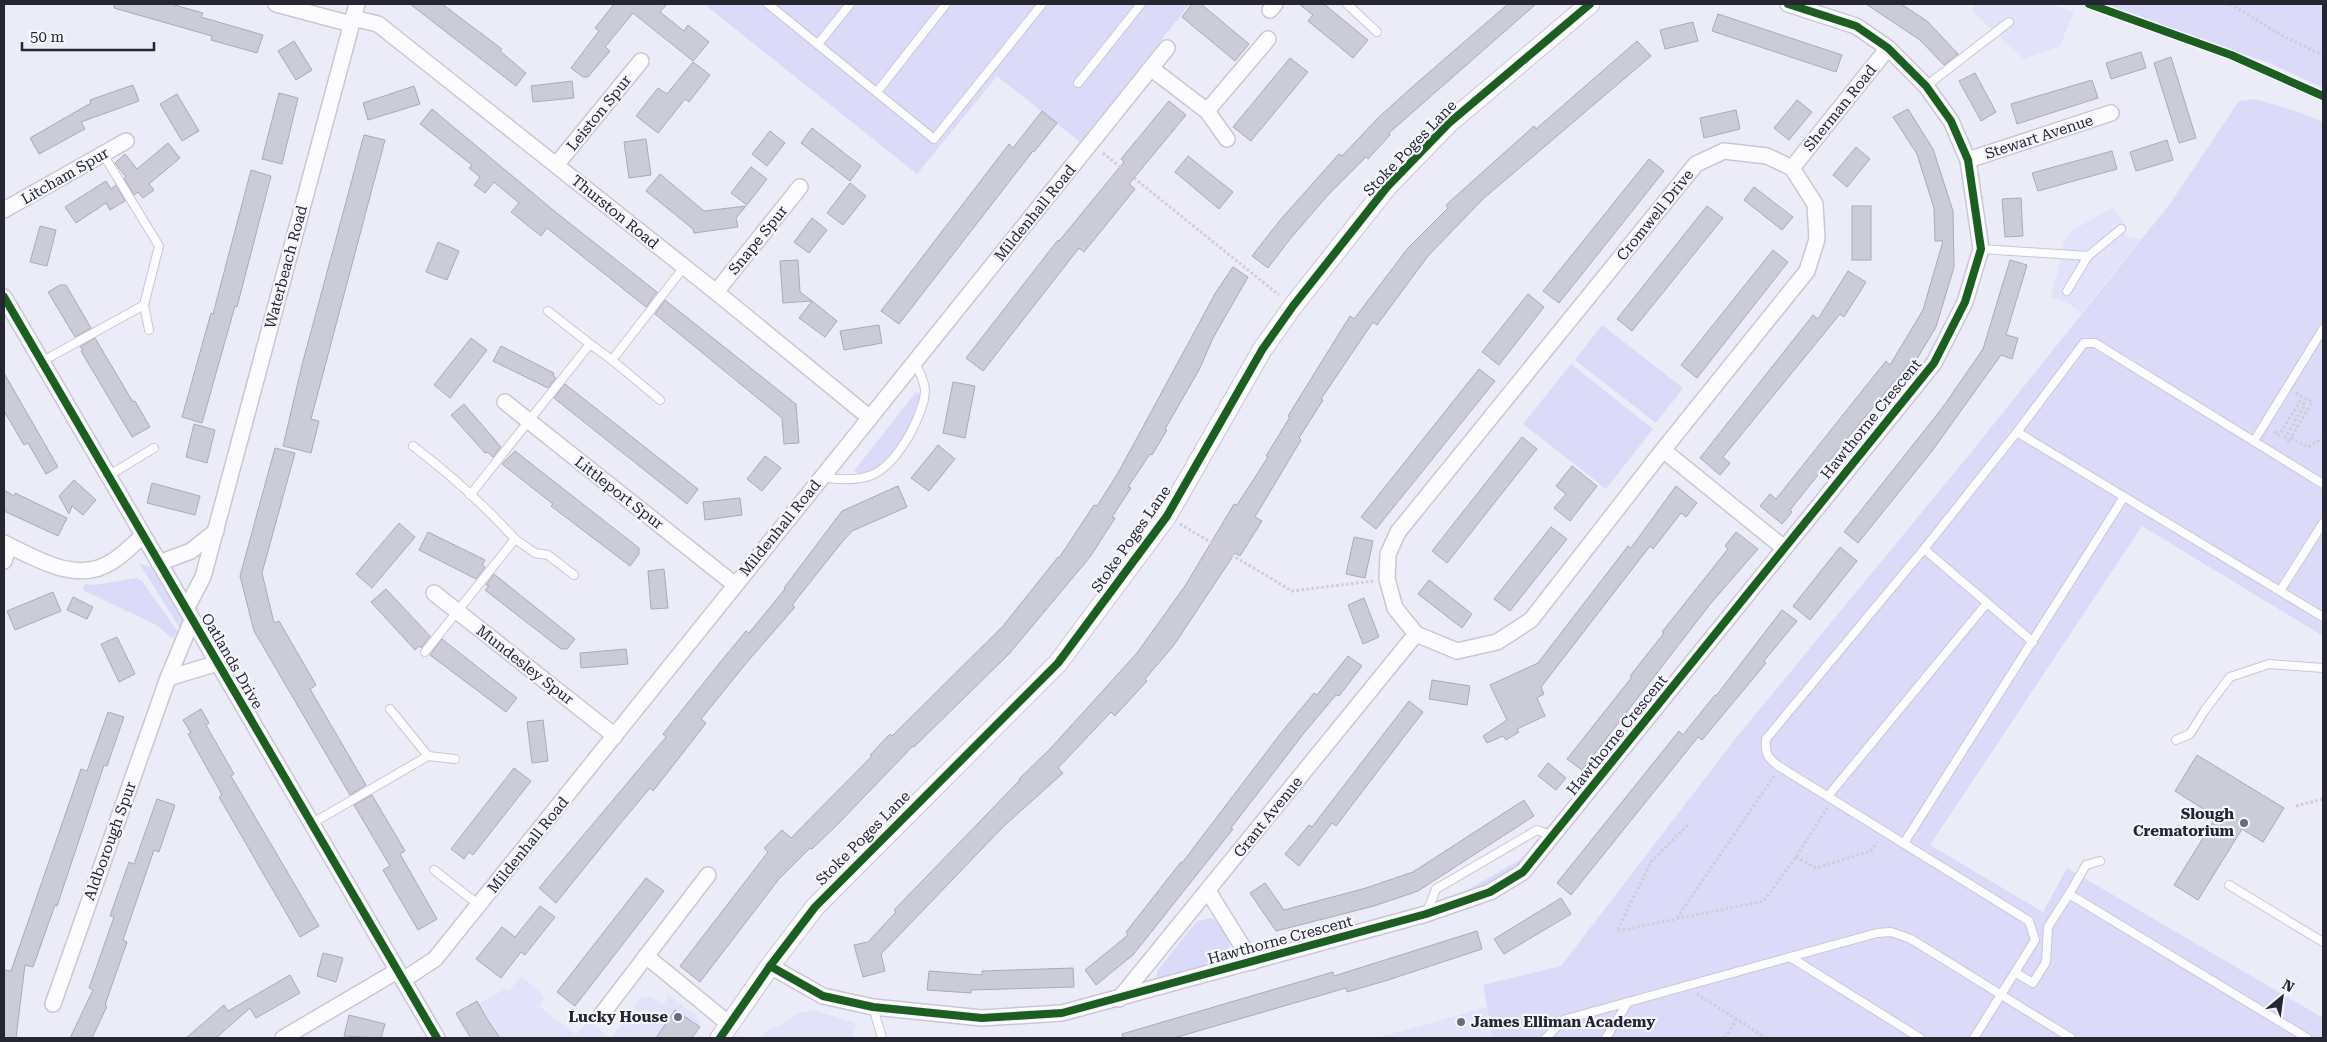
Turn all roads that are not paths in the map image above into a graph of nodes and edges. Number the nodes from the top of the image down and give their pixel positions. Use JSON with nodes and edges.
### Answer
{"nodes":[{"id":1,"x":276,"y":4,"type":"edge"},
{"id":2,"x":768,"y":4,"type":"edge"},
{"id":3,"x":850,"y":4,"type":"edge"},
{"id":4,"x":946,"y":4,"type":"edge"},
{"id":5,"x":1042,"y":4,"type":"edge"},
{"id":6,"x":1141,"y":4,"type":"edge"},
{"id":7,"x":1347,"y":4,"type":"edge"},
{"id":8,"x":1590,"y":4,"type":"edge"},
{"id":9,"x":1788,"y":4,"type":"edge"},
{"id":10,"x":353,"y":15,"type":"edge"},
{"id":11,"x":2009,"y":22,"type":"dead end"},
{"id":12,"x":1377,"y":32,"type":"dead end"},
{"id":13,"x":1268,"y":39,"type":"dead end"},
{"id":14,"x":818,"y":44,"type":"junction"},
{"id":15,"x":1167,"y":48,"type":"dead end"},
{"id":16,"x":1888,"y":48,"type":"junction"},
{"id":17,"x":641,"y":61,"type":"dead end"},
{"id":18,"x":1152,"y":68,"type":"junction"},
{"id":19,"x":1078,"y":83,"type":"dead end"},
{"id":20,"x":1926,"y":86,"type":"junction"},
{"id":21,"x":877,"y":92,"type":"junction"},
{"id":22,"x":1207,"y":111,"type":"junction"},
{"id":23,"x":2110,"y":113,"type":"dead end"},
{"id":24,"x":1226,"y":139,"type":"dead end"},
{"id":25,"x":126,"y":141,"type":"dead end"},
{"id":26,"x":103,"y":154,"type":"junction"},
{"id":27,"x":1968,"y":160,"type":"junction"},
{"id":28,"x":556,"y":165,"type":"junction"},
{"id":29,"x":1792,"y":168,"type":"junction"},
{"id":30,"x":800,"y":187,"type":"dead end"},
{"id":31,"x":4,"y":210,"type":"edge"},
{"id":32,"x":2121,"y":229,"type":"dead end"},
{"id":33,"x":1981,"y":249,"type":"junction"},
{"id":34,"x":2088,"y":256,"type":"junction"},
{"id":35,"x":684,"y":267,"type":"junction"},
{"id":36,"x":2067,"y":291,"type":"dead end"},
{"id":37,"x":716,"y":292,"type":"junction"},
{"id":38,"x":4,"y":297,"type":"edge"},
{"id":39,"x":144,"y":305,"type":"junction"},
{"id":40,"x":548,"y":311,"type":"dead end"},
{"id":41,"x":2323,"y":329,"type":"edge"},
{"id":42,"x":149,"y":330,"type":"dead end"},
{"id":43,"x":590,"y":344,"type":"junction"},
{"id":44,"x":612,"y":360,"type":"junction"},
{"id":45,"x":915,"y":361,"type":"junction"},
{"id":46,"x":41,"y":362,"type":"junction"},
{"id":47,"x":660,"y":400,"type":"dead end"},
{"id":48,"x":505,"y":402,"type":"dead end"},
{"id":49,"x":870,"y":418,"type":"junction"},
{"id":50,"x":528,"y":420,"type":"junction"},
{"id":51,"x":2017,"y":432,"type":"junction"},
{"id":52,"x":2254,"y":441,"type":"junction"},
{"id":53,"x":413,"y":446,"type":"dead end"},
{"id":54,"x":154,"y":448,"type":"dead end"},
{"id":55,"x":1663,"y":450,"type":"junction"},
{"id":56,"x":108,"y":476,"type":"junction"},
{"id":57,"x":822,"y":477,"type":"junction"},
{"id":58,"x":2323,"y":484,"type":"edge"},
{"id":59,"x":470,"y":494,"type":"junction"},
{"id":60,"x":2124,"y":497,"type":"junction"},
{"id":61,"x":2323,"y":523,"type":"edge"},
{"id":62,"x":216,"y":531,"type":"junction"},
{"id":63,"x":143,"y":536,"type":"junction"},
{"id":64,"x":514,"y":539,"type":"junction"},
{"id":65,"x":7,"y":545,"type":"edge"},
{"id":66,"x":1784,"y":548,"type":"junction"},
{"id":67,"x":1924,"y":549,"type":"junction"},
{"id":68,"x":4,"y":561,"type":"edge"},
{"id":69,"x":159,"y":563,"type":"junction"},
{"id":70,"x":574,"y":575,"type":"dead end"},
{"id":71,"x":734,"y":584,"type":"junction"},
{"id":72,"x":2280,"y":591,"type":"junction"},
{"id":73,"x":434,"y":593,"type":"dead end"},
{"id":74,"x":1987,"y":603,"type":"junction"},
{"id":75,"x":457,"y":612,"type":"junction"},
{"id":76,"x":189,"y":615,"type":"junction"},
{"id":77,"x":2323,"y":617,"type":"edge"},
{"id":78,"x":1416,"y":634,"type":"junction"},
{"id":79,"x":2033,"y":642,"type":"junction"},
{"id":80,"x":425,"y":652,"type":"dead end"},
{"id":81,"x":218,"y":663,"type":"junction"},
{"id":82,"x":2323,"y":668,"type":"edge"},
{"id":83,"x":168,"y":678,"type":"junction"},
{"id":84,"x":390,"y":709,"type":"dead end"},
{"id":85,"x":615,"y":736,"type":"junction"},
{"id":86,"x":2176,"y":740,"type":"dead end"},
{"id":87,"x":428,"y":756,"type":"junction"},
{"id":88,"x":455,"y":759,"type":"dead end"},
{"id":89,"x":1830,"y":797,"type":"junction"},
{"id":90,"x":311,"y":824,"type":"junction"},
{"id":91,"x":1554,"y":836,"type":"junction"},
{"id":92,"x":1904,"y":843,"type":"junction"},
{"id":93,"x":2100,"y":861,"type":"dead end"},
{"id":94,"x":434,"y":870,"type":"dead end"},
{"id":95,"x":708,"y":876,"type":"dead end"},
{"id":96,"x":2229,"y":885,"type":"dead end"},
{"id":97,"x":1208,"y":892,"type":"junction"},
{"id":98,"x":2069,"y":894,"type":"junction"},
{"id":99,"x":479,"y":905,"type":"junction"},
{"id":100,"x":1426,"y":914,"type":"junction"},
{"id":101,"x":2323,"y":942,"type":"edge"},
{"id":102,"x":646,"y":956,"type":"junction"},
{"id":103,"x":1790,"y":957,"type":"junction"},
{"id":104,"x":1252,"y":962,"type":"junction"},
{"id":105,"x":770,"y":966,"type":"junction"},
{"id":106,"x":2016,"y":973,"type":"junction"},
{"id":107,"x":400,"y":976,"type":"junction"},
{"id":108,"x":2002,"y":996,"type":"junction"},
{"id":109,"x":1119,"y":998,"type":"junction"},
{"id":110,"x":1628,"y":1002,"type":"junction"},
{"id":111,"x":53,"y":1004,"type":"dead end"},
{"id":112,"x":873,"y":1007,"type":"junction"},
{"id":113,"x":602,"y":1014,"type":"dead end"},
{"id":114,"x":725,"y":1031,"type":"edge"},
{"id":115,"x":283,"y":1038,"type":"edge"},
{"id":116,"x":437,"y":1038,"type":"edge"},
{"id":117,"x":882,"y":1038,"type":"edge"},
{"id":118,"x":1546,"y":1038,"type":"edge"},
{"id":119,"x":1606,"y":1038,"type":"edge"},
{"id":120,"x":1920,"y":1038,"type":"edge"},
{"id":121,"x":1974,"y":1038,"type":"edge"},
{"id":122,"x":2071,"y":1038,"type":"edge"},
{"id":123,"x":2307,"y":1038,"type":"edge"}],
"edges":[{"from":1,"to":10,"type":"street","name":"Thurston Road"},
{"from":2,"to":14,"type":"lane"},
{"from":3,"to":14,"type":"lane"},
{"from":4,"to":21,"type":"lane"},
{"from":5,"to":21,"type":"lane"},
{"from":6,"to":19,"type":"lane"},
{"from":7,"to":12,"type":"lane"},
{"from":8,"to":105,"type":"street","name":"Stoke Poges Lane"},
{"from":9,"to":16,"type":"street","name":"Hawthorne Crescent"},
{"from":10,"to":28,"type":"street","name":"Thurston Road"},
{"from":10,"to":62,"type":"street","name":"Waterbeach Road"},
{"from":11,"to":20,"type":"lane"},
{"from":13,"to":22,"type":"street"},
{"from":14,"to":21,"type":"lane"},
{"from":15,"to":18,"type":"street","name":"Mildenhall Road"},
{"from":16,"to":20,"type":"street","name":"Hawthorne Crescent"},
{"from":16,"to":29,"type":"street","name":"Sherman Road"},
{"from":17,"to":28,"type":"street","name":"Leiston Spur"},
{"from":18,"to":22,"type":"street"},
{"from":18,"to":45,"type":"street","name":"Mildenhall Road"},
{"from":20,"to":27,"type":"street","name":"Hawthorne Crescent"},
{"from":22,"to":24,"type":"street"},
{"from":23,"to":27,"type":"street","name":"Stewart Avenue"},
{"from":25,"to":26,"type":"street","name":"Litcham Spur"},
{"from":26,"to":31,"type":"street","name":"Litcham Spur"},
{"from":26,"to":39,"type":"lane"},
{"from":27,"to":33,"type":"street","name":"Hawthorne Crescent"},
{"from":28,"to":35,"type":"street","name":"Thurston Road"},
{"from":29,"to":55,"type":"street","name":"Cromwell Drive"},
{"from":29,"to":78,"type":"street","name":"Cromwell Drive"},
{"from":30,"to":37,"type":"street","name":"Snape Spur"},
{"from":32,"to":34,"type":"lane"},
{"from":33,"to":34,"type":"lane"},
{"from":33,"to":66,"type":"street","name":"Hawthorne Crescent"},
{"from":34,"to":36,"type":"lane"},
{"from":35,"to":37,"type":"street","name":"Thurston Road"},
{"from":35,"to":44,"type":"lane"},
{"from":37,"to":49,"type":"street","name":"Thurston Road"},
{"from":38,"to":46,"type":"street","name":"Oatlands Drive"},
{"from":39,"to":42,"type":"lane"},
{"from":39,"to":46,"type":"lane"},
{"from":40,"to":43,"type":"lane"},
{"from":41,"to":52,"type":"lane"},
{"from":43,"to":44,"type":"lane"},
{"from":43,"to":50,"type":"lane"},
{"from":44,"to":47,"type":"lane"},
{"from":45,"to":49,"type":"street","name":"Mildenhall Road"},
{"from":45,"to":57,"type":"lane"},
{"from":46,"to":56,"type":"street","name":"Oatlands Drive"},
{"from":48,"to":50,"type":"street","name":"Littleport Spur"},
{"from":49,"to":57,"type":"street","name":"Mildenhall Road"},
{"from":50,"to":59,"type":"lane"},
{"from":50,"to":71,"type":"street","name":"Littleport Spur"},
{"from":51,"to":52,"type":"lane"},
{"from":51,"to":60,"type":"lane"},
{"from":51,"to":67,"type":"lane"},
{"from":52,"to":58,"type":"lane"},
{"from":53,"to":59,"type":"lane"},
{"from":54,"to":56,"type":"lane"},
{"from":55,"to":66,"type":"street"},
{"from":55,"to":78,"type":"street","name":"Cromwell Drive"},
{"from":56,"to":63,"type":"street","name":"Oatlands Drive"},
{"from":57,"to":71,"type":"street","name":"Mildenhall Road"},
{"from":59,"to":64,"type":"lane"},
{"from":60,"to":72,"type":"lane"},
{"from":60,"to":79,"type":"lane"},
{"from":61,"to":72,"type":"lane"},
{"from":62,"to":69,"type":"street"},
{"from":62,"to":76,"type":"street","name":"Waterbeach Road"},
{"from":63,"to":65,"type":"street"},
{"from":63,"to":69,"type":"street","name":"Oatlands Drive"},
{"from":64,"to":70,"type":"lane"},
{"from":64,"to":75,"type":"lane"},
{"from":65,"to":68,"type":"street"},
{"from":66,"to":91,"type":"street","name":"Hawthorne Crescent"},
{"from":67,"to":74,"type":"lane"},
{"from":67,"to":89,"type":"lane"},
{"from":69,"to":76,"type":"street","name":"Oatlands Drive"},
{"from":71,"to":85,"type":"street","name":"Mildenhall Road"},
{"from":72,"to":77,"type":"lane"},
{"from":73,"to":75,"type":"street","name":"Mundesley Spur"},
{"from":74,"to":79,"type":"lane"},
{"from":74,"to":89,"type":"lane"},
{"from":75,"to":80,"type":"lane"},
{"from":75,"to":85,"type":"street","name":"Mundesley Spur"},
{"from":76,"to":81,"type":"street","name":"Oatlands Drive"},
{"from":76,"to":83,"type":"street","name":"Aldborough Spur"},
{"from":78,"to":97,"type":"street","name":"Grant Avenue"},
{"from":79,"to":92,"type":"lane"},
{"from":81,"to":83,"type":"street"},
{"from":81,"to":90,"type":"street","name":"Oatlands Drive"},
{"from":82,"to":86,"type":"lane"},
{"from":83,"to":111,"type":"street","name":"Aldborough Spur"},
{"from":84,"to":87,"type":"lane"},
{"from":85,"to":99,"type":"street","name":"Mildenhall Road"},
{"from":87,"to":88,"type":"lane"},
{"from":87,"to":90,"type":"lane"},
{"from":89,"to":92,"type":"lane"},
{"from":90,"to":107,"type":"street","name":"Oatlands Drive"},
{"from":91,"to":100,"type":"street","name":"Hawthorne Crescent"},
{"from":91,"to":100,"type":"lane"},
{"from":92,"to":106,"type":"lane"},
{"from":93,"to":98,"type":"lane"},
{"from":94,"to":99,"type":"lane"},
{"from":95,"to":102,"type":"street"},
{"from":96,"to":101,"type":"lane"},
{"from":97,"to":104,"type":"street"},
{"from":97,"to":109,"type":"street","name":"Grant Avenue"},
{"from":98,"to":106,"type":"lane"},
{"from":98,"to":123,"type":"lane"},
{"from":99,"to":107,"type":"street","name":"Mildenhall Road"},
{"from":100,"to":104,"type":"street","name":"Hawthorne Crescent"},
{"from":102,"to":113,"type":"street"},
{"from":102,"to":114,"type":"street"},
{"from":103,"to":108,"type":"lane"},
{"from":103,"to":110,"type":"lane"},
{"from":103,"to":120,"type":"lane"},
{"from":104,"to":109,"type":"street","name":"Hawthorne Crescent"},
{"from":105,"to":112,"type":"street","name":"Hawthorne Crescent"},
{"from":105,"to":114,"type":"street","name":"Stoke Poges Lane"},
{"from":106,"to":108,"type":"lane"},
{"from":107,"to":115,"type":"street","name":"Mildenhall Road"},
{"from":107,"to":116,"type":"street","name":"Oatlands Drive"},
{"from":108,"to":121,"type":"lane"},
{"from":108,"to":122,"type":"lane"},
{"from":109,"to":112,"type":"street","name":"Hawthorne Crescent"},
{"from":110,"to":118,"type":"lane"},
{"from":110,"to":119,"type":"lane"},
{"from":112,"to":117,"type":"lane"}]}
